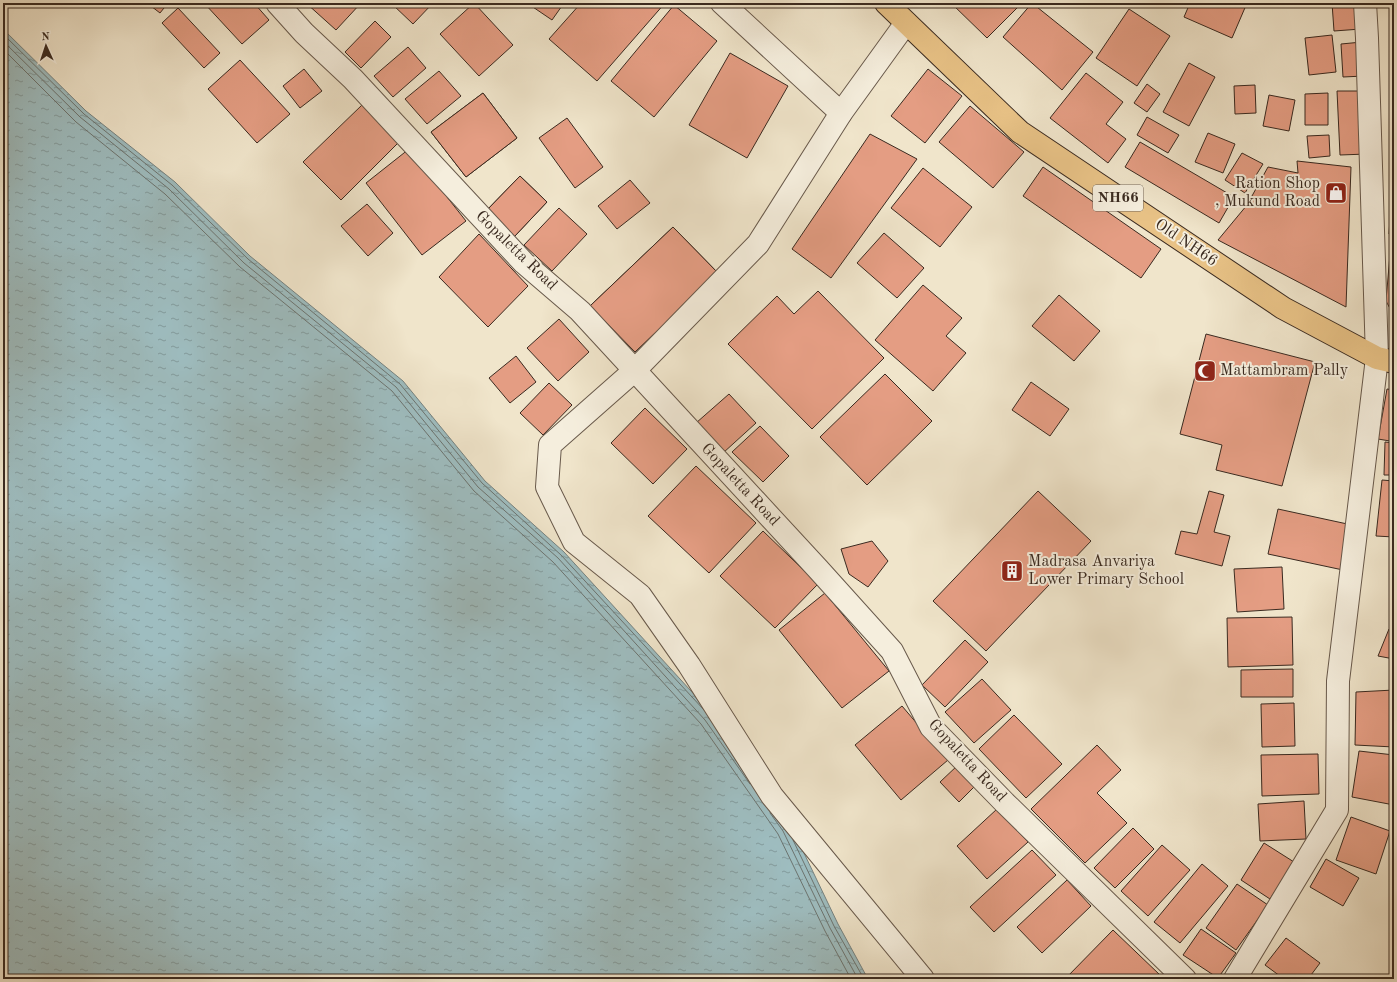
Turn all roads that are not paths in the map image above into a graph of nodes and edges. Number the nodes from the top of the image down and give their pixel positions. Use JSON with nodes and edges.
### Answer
{"nodes":[{"id":1,"x":277,"y":3,"type":"edge"},
{"id":2,"x":722,"y":3,"type":"edge"},
{"id":3,"x":886,"y":3,"type":"edge"},
{"id":4,"x":1365,"y":3,"type":"edge"},
{"id":5,"x":906,"y":23,"type":"junction"},
{"id":6,"x":841,"y":113,"type":"junction"},
{"id":7,"x":1386,"y":360,"type":"edge"},
{"id":8,"x":635,"y":370,"type":"junction"},
{"id":9,"x":923,"y":979,"type":"edge"},
{"id":10,"x":1185,"y":979,"type":"edge"},
{"id":11,"x":1235,"y":979,"type":"edge"}],
"edges":[{"from":1,"to":8,"type":"street","name":"Gopaletta Road"},
{"from":2,"to":6,"type":"street"},
{"from":3,"to":5,"type":"main road","name":"Old NH66","number":"NH66"},
{"from":4,"to":7,"type":"street"},
{"from":5,"to":6,"type":"street"},
{"from":5,"to":7,"type":"main road","name":"Old NH66","number":"NH66"},
{"from":6,"to":8,"type":"street"},
{"from":7,"to":11,"type":"street"},
{"from":8,"to":9,"type":"street"},
{"from":8,"to":10,"type":"street","name":"Gopaletta Road"}]}
